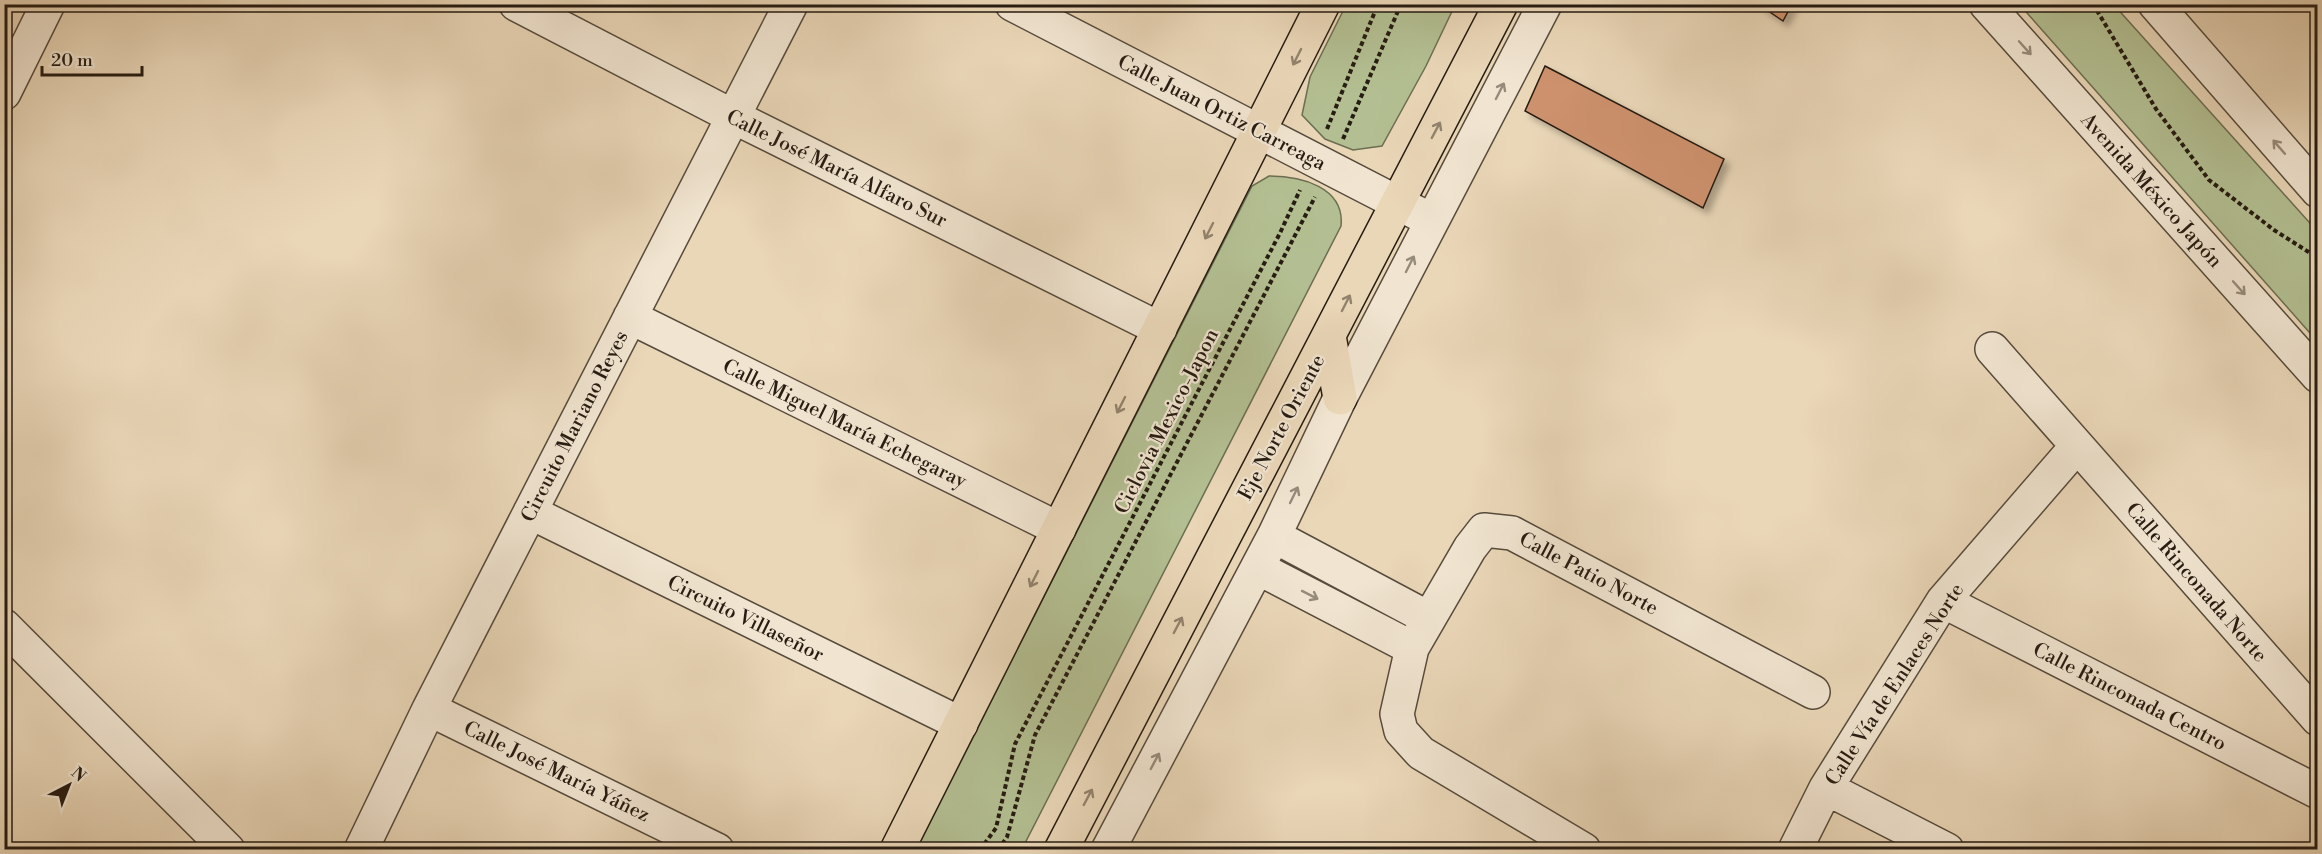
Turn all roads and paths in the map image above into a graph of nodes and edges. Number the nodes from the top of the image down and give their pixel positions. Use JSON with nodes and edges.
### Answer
{"nodes":[{"id":1,"x":516,"y":4,"type":"edge"},
{"id":2,"x":791,"y":4,"type":"edge"},
{"id":3,"x":1012,"y":4,"type":"edge"},
{"id":4,"x":1323,"y":4,"type":"edge"},
{"id":5,"x":1378,"y":4,"type":"edge"},
{"id":6,"x":1401,"y":4,"type":"edge"},
{"id":7,"x":1501,"y":4,"type":"edge"},
{"id":8,"x":1545,"y":4,"type":"edge"},
{"id":9,"x":1986,"y":4,"type":"edge"},
{"id":10,"x":2093,"y":4,"type":"edge"},
{"id":11,"x":2154,"y":4,"type":"edge"},
{"id":12,"x":42,"y":6,"type":"edge"},
{"id":13,"x":4,"y":93,"type":"edge"},
{"id":14,"x":734,"y":117,"type":"junction"},
{"id":15,"x":1259,"y":131,"type":"junction"},
{"id":16,"x":1322,"y":163,"type":"junction"},
{"id":17,"x":2318,"y":191,"type":"edge"},
{"id":18,"x":1398,"y":202,"type":"junction"},
{"id":19,"x":1432,"y":220,"type":"junction"},
{"id":20,"x":2318,"y":258,"type":"edge"},
{"id":21,"x":630,"y":317,"type":"junction"},
{"id":22,"x":1160,"y":329,"type":"junction"},
{"id":23,"x":1329,"y":336,"type":"junction"},
{"id":24,"x":1992,"y":349,"type":"dead end"},
{"id":25,"x":2318,"y":376,"type":"edge"},
{"id":26,"x":1340,"y":398,"type":"junction"},
{"id":27,"x":2077,"y":446,"type":"junction"},
{"id":28,"x":531,"y":512,"type":"junction"},
{"id":29,"x":1059,"y":529,"type":"junction"},
{"id":30,"x":1274,"y":536,"type":"junction"},
{"id":31,"x":1258,"y":568,"type":"junction"},
{"id":32,"x":1943,"y":601,"type":"junction"},
{"id":33,"x":1428,"y":618,"type":"junction"},
{"id":34,"x":4,"y":626,"type":"edge"},
{"id":35,"x":1412,"y":648,"type":"junction"},
{"id":36,"x":1814,"y":692,"type":"dead end"},
{"id":37,"x":429,"y":708,"type":"junction"},
{"id":38,"x":2318,"y":719,"type":"edge"},
{"id":39,"x":961,"y":724,"type":"junction"},
{"id":40,"x":1826,"y":788,"type":"junction"},
{"id":41,"x":2318,"y":792,"type":"edge"},
{"id":42,"x":228,"y":849,"type":"edge"},
{"id":43,"x":361,"y":849,"type":"edge"},
{"id":44,"x":717,"y":849,"type":"edge"},
{"id":45,"x":897,"y":849,"type":"edge"},
{"id":46,"x":980,"y":849,"type":"edge"},
{"id":47,"x":998,"y":849,"type":"edge"},
{"id":48,"x":1061,"y":849,"type":"edge"},
{"id":49,"x":1108,"y":849,"type":"edge"},
{"id":50,"x":1584,"y":849,"type":"edge"},
{"id":51,"x":1795,"y":849,"type":"edge"},
{"id":52,"x":1947,"y":849,"type":"edge"}],
"edges":[{"from":1,"to":14,"type":"street","name":"Calle José María Alfaro Sur"},
{"from":2,"to":14,"type":"street","name":"Circuito Mariano Reyes"},
{"from":3,"to":15,"type":"street","name":"Calle Juan Ortiz Carreaga"},
{"from":4,"to":15,"type":"main road","one_way":true},
{"from":5,"to":16,"type":"path","name":"Ciclovia Mexico-Japon"},
{"from":6,"to":16,"type":"path"},
{"from":18,"to":7,"type":"main road","name":"Eje Norte Oriente","one_way":true},
{"from":19,"to":8,"type":"street","one_way":true},
{"from":9,"to":25,"type":"street","name":"Avenida México Japón","one_way":true},
{"from":10,"to":20,"type":"path"},
{"from":17,"to":11,"type":"street","one_way":true},
{"from":12,"to":13,"type":"street"},
{"from":14,"to":21,"type":"street","name":"Circuito Mariano Reyes"},
{"from":14,"to":22,"type":"street","name":"Calle José María Alfaro Sur"},
{"from":15,"to":16,"type":"street","name":"Calle Juan Ortiz Carreaga"},
{"from":15,"to":22,"type":"main road","one_way":true},
{"from":16,"to":18,"type":"street","name":"Calle Juan Ortiz Carreaga"},
{"from":16,"to":46,"type":"path","name":"Ciclovia Mexico-Japon"},
{"from":16,"to":47,"type":"path"},
{"from":18,"to":19,"type":"street","name":"Calle Juan Ortiz Carreaga"},
{"from":23,"to":18,"type":"main road","name":"Eje Norte Oriente","one_way":true},
{"from":26,"to":19,"type":"street","one_way":true},
{"from":21,"to":28,"type":"street","name":"Circuito Mariano Reyes"},
{"from":21,"to":29,"type":"street","name":"Calle Miguel María Echegaray"},
{"from":22,"to":29,"type":"main road","one_way":true},
{"from":23,"to":26,"type":"main road"},
{"from":48,"to":23,"type":"main road","name":"Eje Norte Oriente","one_way":true},
{"from":24,"to":27,"type":"street","name":"Calle Rinconada Norte"},
{"from":30,"to":26,"type":"street","one_way":true},
{"from":27,"to":32,"type":"street","name":"Calle Vía de Enlaces Norte"},
{"from":27,"to":38,"type":"street","name":"Calle Rinconada Norte"},
{"from":28,"to":37,"type":"street","name":"Circuito Mariano Reyes"},
{"from":28,"to":39,"type":"street","name":"Circuito Villaseñor"},
{"from":29,"to":39,"type":"main road","one_way":true},
{"from":30,"to":31,"type":"street"},
{"from":30,"to":33,"type":"street"},
{"from":31,"to":35,"type":"street","one_way":true},
{"from":49,"to":31,"type":"street","one_way":true},
{"from":32,"to":40,"type":"street","name":"Calle Vía de Enlaces Norte"},
{"from":32,"to":41,"type":"street","name":"Calle Rinconada Centro"},
{"from":33,"to":35,"type":"street","name":"Calle Patio Norte"},
{"from":33,"to":36,"type":"street","name":"Calle Patio Norte"},
{"from":34,"to":42,"type":"street"},
{"from":35,"to":50,"type":"street","name":"Calle Patio Norte"},
{"from":37,"to":43,"type":"street","name":"Circuito Mariano Reyes"},
{"from":37,"to":44,"type":"street","name":"Calle José María Yáñez"},
{"from":39,"to":45,"type":"main road"},
{"from":40,"to":51,"type":"street","name":"Calle Vía de Enlaces Norte"},
{"from":40,"to":52,"type":"street"}]}
